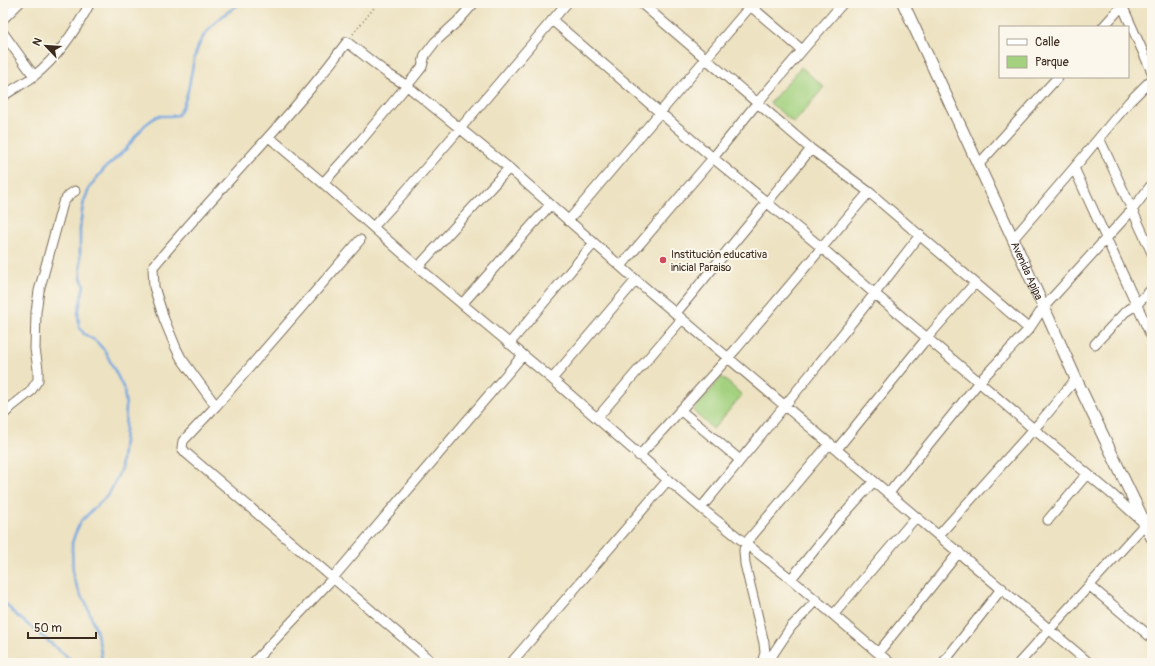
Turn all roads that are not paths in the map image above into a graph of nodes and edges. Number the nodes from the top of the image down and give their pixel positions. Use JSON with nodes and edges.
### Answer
{"nodes":[{"id":1,"x":19,"y":3,"type":"edge"},
{"id":2,"x":90,"y":3,"type":"edge"},
{"id":3,"x":474,"y":3,"type":"edge"},
{"id":4,"x":567,"y":3,"type":"edge"},
{"id":5,"x":641,"y":3,"type":"edge"},
{"id":6,"x":843,"y":3,"type":"edge"},
{"id":7,"x":903,"y":3,"type":"edge"},
{"id":8,"x":750,"y":4,"type":"edge"},
{"id":9,"x":1121,"y":5,"type":"edge"},
{"id":10,"x":3,"y":19,"type":"edge"},
{"id":11,"x":552,"y":20,"type":"junction"},
{"id":12,"x":1104,"y":26,"type":"edge"},
{"id":13,"x":3,"y":33,"type":"edge"},
{"id":14,"x":802,"y":50,"type":"junction"},
{"id":15,"x":705,"y":58,"type":"junction"},
{"id":16,"x":1152,"y":72,"type":"edge"},
{"id":17,"x":34,"y":76,"type":"junction"},
{"id":18,"x":1057,"y":78,"type":"edge"},
{"id":19,"x":1152,"y":79,"type":"edge"},
{"id":20,"x":406,"y":85,"type":"junction"},
{"id":21,"x":3,"y":96,"type":"edge"},
{"id":22,"x":757,"y":102,"type":"junction"},
{"id":23,"x":660,"y":112,"type":"junction"},
{"id":24,"x":460,"y":130,"type":"junction"},
{"id":25,"x":269,"y":137,"type":"junction"},
{"id":26,"x":1099,"y":138,"type":"junction"},
{"id":27,"x":811,"y":149,"type":"junction"},
{"id":28,"x":713,"y":158,"type":"junction"},
{"id":29,"x":978,"y":164,"type":"junction"},
{"id":30,"x":509,"y":168,"type":"junction"},
{"id":31,"x":1074,"y":168,"type":"junction"},
{"id":32,"x":323,"y":183,"type":"junction"},
{"id":33,"x":1152,"y":184,"type":"edge"},
{"id":34,"x":75,"y":191,"type":"dead end"},
{"id":35,"x":869,"y":192,"type":"junction"},
{"id":36,"x":767,"y":202,"type":"junction"},
{"id":37,"x":550,"y":205,"type":"junction"},
{"id":38,"x":1132,"y":210,"type":"junction"},
{"id":39,"x":568,"y":220,"type":"junction"},
{"id":40,"x":373,"y":227,"type":"junction"},
{"id":41,"x":920,"y":235,"type":"junction"},
{"id":42,"x":1107,"y":237,"type":"junction"},
{"id":43,"x":1013,"y":239,"type":"junction"},
{"id":44,"x":360,"y":240,"type":"dead end"},
{"id":45,"x":594,"y":243,"type":"junction"},
{"id":46,"x":822,"y":248,"type":"junction"},
{"id":47,"x":1152,"y":253,"type":"edge"},
{"id":48,"x":621,"y":266,"type":"junction"},
{"id":49,"x":418,"y":268,"type":"junction"},
{"id":50,"x":636,"y":280,"type":"junction"},
{"id":51,"x":975,"y":283,"type":"junction"},
{"id":52,"x":1152,"y":289,"type":"edge"},
{"id":53,"x":875,"y":294,"type":"junction"},
{"id":54,"x":462,"y":304,"type":"junction"},
{"id":55,"x":1136,"y":305,"type":"junction"},
{"id":56,"x":1043,"y":308,"type":"junction"},
{"id":57,"x":679,"y":316,"type":"junction"},
{"id":58,"x":1029,"y":329,"type":"junction"},
{"id":59,"x":927,"y":338,"type":"junction"},
{"id":60,"x":1152,"y":338,"type":"edge"},
{"id":61,"x":509,"y":344,"type":"junction"},
{"id":62,"x":1095,"y":344,"type":"dead end"},
{"id":63,"x":523,"y":355,"type":"junction"},
{"id":64,"x":728,"y":357,"type":"junction"},
{"id":65,"x":552,"y":379,"type":"junction"},
{"id":66,"x":1076,"y":379,"type":"junction"},
{"id":67,"x":979,"y":382,"type":"junction"},
{"id":68,"x":216,"y":406,"type":"junction"},
{"id":69,"x":786,"y":406,"type":"junction"},
{"id":70,"x":680,"y":410,"type":"junction"},
{"id":71,"x":3,"y":415,"type":"edge"},
{"id":72,"x":596,"y":418,"type":"junction"},
{"id":73,"x":1033,"y":429,"type":"junction"},
{"id":74,"x":833,"y":446,"type":"junction"},
{"id":75,"x":638,"y":456,"type":"junction"},
{"id":76,"x":740,"y":460,"type":"junction"},
{"id":77,"x":1087,"y":474,"type":"junction"},
{"id":78,"x":668,"y":480,"type":"junction"},
{"id":79,"x":874,"y":481,"type":"junction"},
{"id":80,"x":889,"y":493,"type":"junction"},
{"id":81,"x":701,"y":508,"type":"junction"},
{"id":82,"x":916,"y":517,"type":"junction"},
{"id":83,"x":1048,"y":520,"type":"dead end"},
{"id":84,"x":1145,"y":524,"type":"junction"},
{"id":85,"x":939,"y":536,"type":"junction"},
{"id":86,"x":1152,"y":538,"type":"edge"},
{"id":87,"x":746,"y":543,"type":"junction"},
{"id":88,"x":959,"y":552,"type":"junction"},
{"id":89,"x":332,"y":578,"type":"junction"},
{"id":90,"x":791,"y":579,"type":"junction"},
{"id":91,"x":1090,"y":586,"type":"junction"},
{"id":92,"x":1002,"y":588,"type":"junction"},
{"id":93,"x":817,"y":600,"type":"junction"},
{"id":94,"x":834,"y":614,"type":"junction"},
{"id":95,"x":1050,"y":629,"type":"junction"},
{"id":96,"x":1152,"y":638,"type":"edge"},
{"id":97,"x":878,"y":652,"type":"junction"},
{"id":98,"x":253,"y":663,"type":"edge"},
{"id":99,"x":433,"y":663,"type":"edge"},
{"id":100,"x":511,"y":663,"type":"edge"},
{"id":101,"x":762,"y":663,"type":"edge"},
{"id":102,"x":767,"y":663,"type":"edge"},
{"id":103,"x":890,"y":663,"type":"edge"},
{"id":104,"x":942,"y":663,"type":"edge"},
{"id":105,"x":1019,"y":663,"type":"edge"},
{"id":106,"x":1089,"y":663,"type":"edge"}],
"edges":[{"from":1,"to":10,"type":"street"},
{"from":2,"to":17,"type":"street"},
{"from":3,"to":20,"type":"street"},
{"from":4,"to":11,"type":"street"},
{"from":5,"to":15,"type":"street"},
{"from":6,"to":14,"type":"street"},
{"from":7,"to":29,"type":"street","name":"Avenida Apipa"},
{"from":8,"to":14,"type":"street"},
{"from":8,"to":15,"type":"street"},
{"from":9,"to":12,"type":"street"},
{"from":9,"to":16,"type":"street"},
{"from":11,"to":23,"type":"street"},
{"from":11,"to":24,"type":"street"},
{"from":13,"to":17,"type":"street"},
{"from":14,"to":22,"type":"street"},
{"from":15,"to":22,"type":"street"},
{"from":15,"to":23,"type":"street"},
{"from":17,"to":21,"type":"street"},
{"from":18,"to":29,"type":"street"},
{"from":19,"to":26,"type":"street"},
{"from":20,"to":24,"type":"street"},
{"from":20,"to":25,"type":"street"},
{"from":20,"to":32,"type":"street"},
{"from":22,"to":27,"type":"street"},
{"from":22,"to":28,"type":"street"},
{"from":23,"to":28,"type":"street"},
{"from":23,"to":39,"type":"street"},
{"from":24,"to":30,"type":"street"},
{"from":24,"to":40,"type":"street"},
{"from":25,"to":32,"type":"street"},
{"from":25,"to":68,"type":"street"},
{"from":26,"to":31,"type":"street"},
{"from":26,"to":38,"type":"street"},
{"from":27,"to":35,"type":"street"},
{"from":27,"to":36,"type":"street"},
{"from":28,"to":36,"type":"street"},
{"from":28,"to":48,"type":"street"},
{"from":29,"to":43,"type":"street","name":"Avenida Apipa"},
{"from":30,"to":37,"type":"street"},
{"from":30,"to":49,"type":"street"},
{"from":31,"to":42,"type":"street"},
{"from":31,"to":43,"type":"street"},
{"from":32,"to":40,"type":"street"},
{"from":33,"to":38,"type":"street"},
{"from":34,"to":71,"type":"street"},
{"from":35,"to":41,"type":"street"},
{"from":35,"to":46,"type":"street"},
{"from":36,"to":46,"type":"street"},
{"from":36,"to":57,"type":"street"},
{"from":37,"to":39,"type":"street"},
{"from":37,"to":54,"type":"street"},
{"from":38,"to":42,"type":"street"},
{"from":38,"to":47,"type":"street"},
{"from":39,"to":45,"type":"street"},
{"from":40,"to":49,"type":"street"},
{"from":41,"to":51,"type":"street"},
{"from":41,"to":53,"type":"street"},
{"from":42,"to":55,"type":"street"},
{"from":42,"to":56,"type":"street"},
{"from":43,"to":56,"type":"street","name":"Avenida Apipa"},
{"from":44,"to":68,"type":"street"},
{"from":45,"to":48,"type":"street"},
{"from":45,"to":61,"type":"street"},
{"from":46,"to":53,"type":"street"},
{"from":46,"to":64,"type":"street"},
{"from":48,"to":50,"type":"street"},
{"from":49,"to":54,"type":"street"},
{"from":50,"to":57,"type":"street"},
{"from":50,"to":65,"type":"street"},
{"from":51,"to":58,"type":"street"},
{"from":51,"to":59,"type":"street"},
{"from":52,"to":55,"type":"street"},
{"from":53,"to":59,"type":"street"},
{"from":53,"to":69,"type":"street"},
{"from":54,"to":61,"type":"street"},
{"from":55,"to":60,"type":"street"},
{"from":55,"to":62,"type":"street"},
{"from":56,"to":58,"type":"street"},
{"from":56,"to":66,"type":"street","name":"Avenida Apipa"},
{"from":57,"to":64,"type":"street"},
{"from":57,"to":72,"type":"street"},
{"from":58,"to":67,"type":"street"},
{"from":59,"to":67,"type":"street"},
{"from":59,"to":74,"type":"street"},
{"from":61,"to":63,"type":"street"},
{"from":63,"to":65,"type":"street"},
{"from":63,"to":89,"type":"street"},
{"from":64,"to":69,"type":"street"},
{"from":64,"to":70,"type":"street"},
{"from":65,"to":72,"type":"street"},
{"from":66,"to":73,"type":"street"},
{"from":66,"to":84,"type":"street","name":"Avenida Apipa"},
{"from":67,"to":73,"type":"street"},
{"from":67,"to":80,"type":"street"},
{"from":68,"to":89,"type":"street"},
{"from":69,"to":74,"type":"street"},
{"from":69,"to":76,"type":"street"},
{"from":70,"to":75,"type":"street"},
{"from":70,"to":76,"type":"street"},
{"from":72,"to":75,"type":"street"},
{"from":73,"to":77,"type":"street"},
{"from":73,"to":85,"type":"street"},
{"from":74,"to":79,"type":"street"},
{"from":74,"to":87,"type":"street"},
{"from":75,"to":78,"type":"street"},
{"from":76,"to":81,"type":"street"},
{"from":77,"to":83,"type":"street"},
{"from":77,"to":84,"type":"street"},
{"from":78,"to":81,"type":"street"},
{"from":78,"to":100,"type":"street"},
{"from":79,"to":80,"type":"street"},
{"from":79,"to":90,"type":"street"},
{"from":80,"to":82,"type":"street"},
{"from":81,"to":87,"type":"street"},
{"from":82,"to":85,"type":"street"},
{"from":82,"to":94,"type":"street"},
{"from":84,"to":86,"type":"street","name":"Avenida Apipa"},
{"from":84,"to":91,"type":"street"},
{"from":85,"to":88,"type":"street"},
{"from":87,"to":90,"type":"street"},
{"from":87,"to":101,"type":"street"},
{"from":88,"to":92,"type":"street"},
{"from":88,"to":97,"type":"street"},
{"from":89,"to":98,"type":"street"},
{"from":89,"to":99,"type":"street"},
{"from":90,"to":93,"type":"street"},
{"from":91,"to":95,"type":"street"},
{"from":91,"to":96,"type":"street"},
{"from":92,"to":95,"type":"street"},
{"from":92,"to":104,"type":"street"},
{"from":93,"to":94,"type":"street"},
{"from":93,"to":102,"type":"street"},
{"from":94,"to":97,"type":"street"},
{"from":95,"to":105,"type":"street"},
{"from":95,"to":106,"type":"street"},
{"from":97,"to":103,"type":"street"}]}
